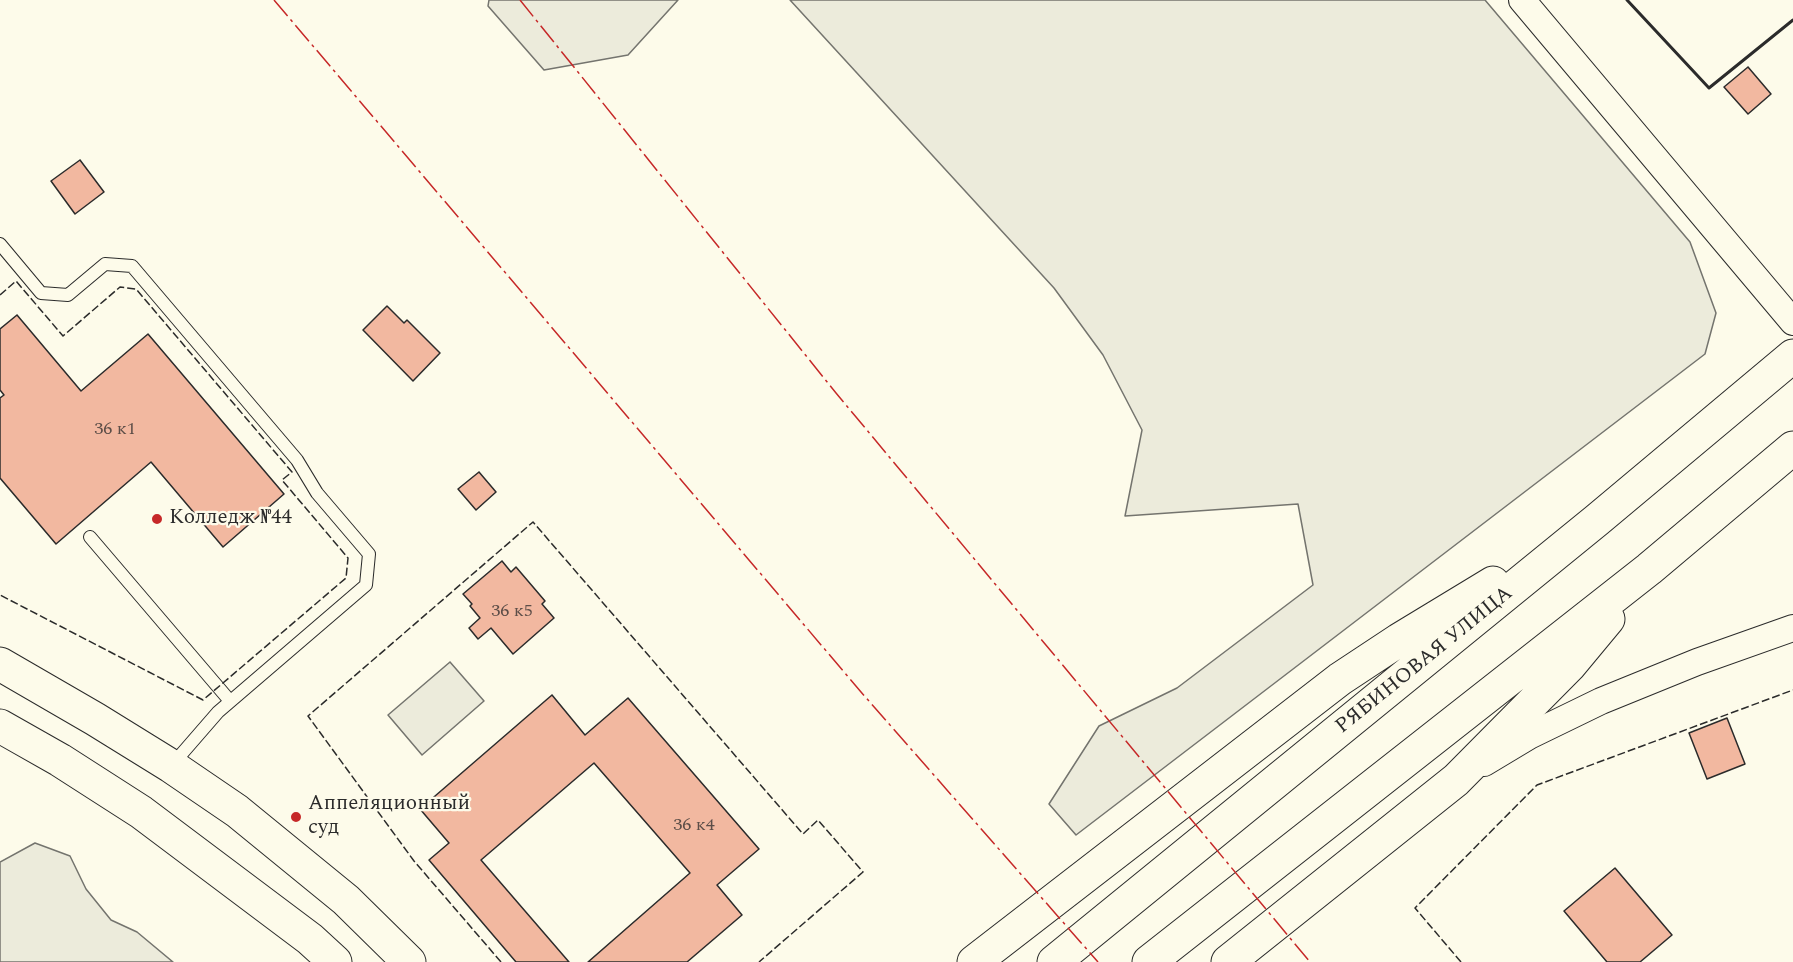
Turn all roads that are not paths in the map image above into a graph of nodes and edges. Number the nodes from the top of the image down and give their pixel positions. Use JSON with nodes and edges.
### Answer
{"nodes":[{"id":1,"x":1522,"y":0,"type":"edge"},
{"id":2,"x":0,"y":244,"type":"edge"},
{"id":3,"x":1793,"y":322,"type":"edge"},
{"id":4,"x":1793,"y":356,"type":"edge"},
{"id":5,"x":1793,"y":448,"type":"edge"},
{"id":6,"x":1597,"y":520,"type":"junction"},
{"id":7,"x":90,"y":537,"type":"dead end"},
{"id":8,"x":1649,"y":569,"type":"junction"},
{"id":9,"x":1793,"y":628,"type":"edge"},
{"id":10,"x":0,"y":664,"type":"edge"},
{"id":11,"x":230,"y":701,"type":"junction"},
{"id":12,"x":0,"y":726,"type":"edge"},
{"id":13,"x":171,"y":766,"type":"junction"},
{"id":14,"x":1456,"y":780,"type":"junction"},
{"id":15,"x":335,"y":962,"type":"edge"},
{"id":16,"x":409,"y":962,"type":"edge"},
{"id":17,"x":974,"y":962,"type":"edge"},
{"id":18,"x":1054,"y":962,"type":"edge"},
{"id":19,"x":1149,"y":962,"type":"edge"},
{"id":20,"x":1228,"y":962,"type":"edge"}],
"edges":[{"from":1,"to":3,"type":"street"},
{"from":2,"to":11,"type":"lane"},
{"from":4,"to":6,"type":"main road","name":"РЯБИНОВАЯ УЛИЦА"},
{"from":5,"to":8,"type":"main road"},
{"from":6,"to":17,"type":"main road"},
{"from":6,"to":18,"type":"main road","name":"РЯБИНОВАЯ УЛИЦА"},
{"from":7,"to":11,"type":"lane"},
{"from":8,"to":14,"type":"main road"},
{"from":8,"to":19,"type":"main road"},
{"from":9,"to":14,"type":"street"},
{"from":10,"to":13,"type":"main road"},
{"from":11,"to":13,"type":"lane"},
{"from":12,"to":15,"type":"main road"},
{"from":13,"to":16,"type":"main road"},
{"from":14,"to":20,"type":"main road"}]}
